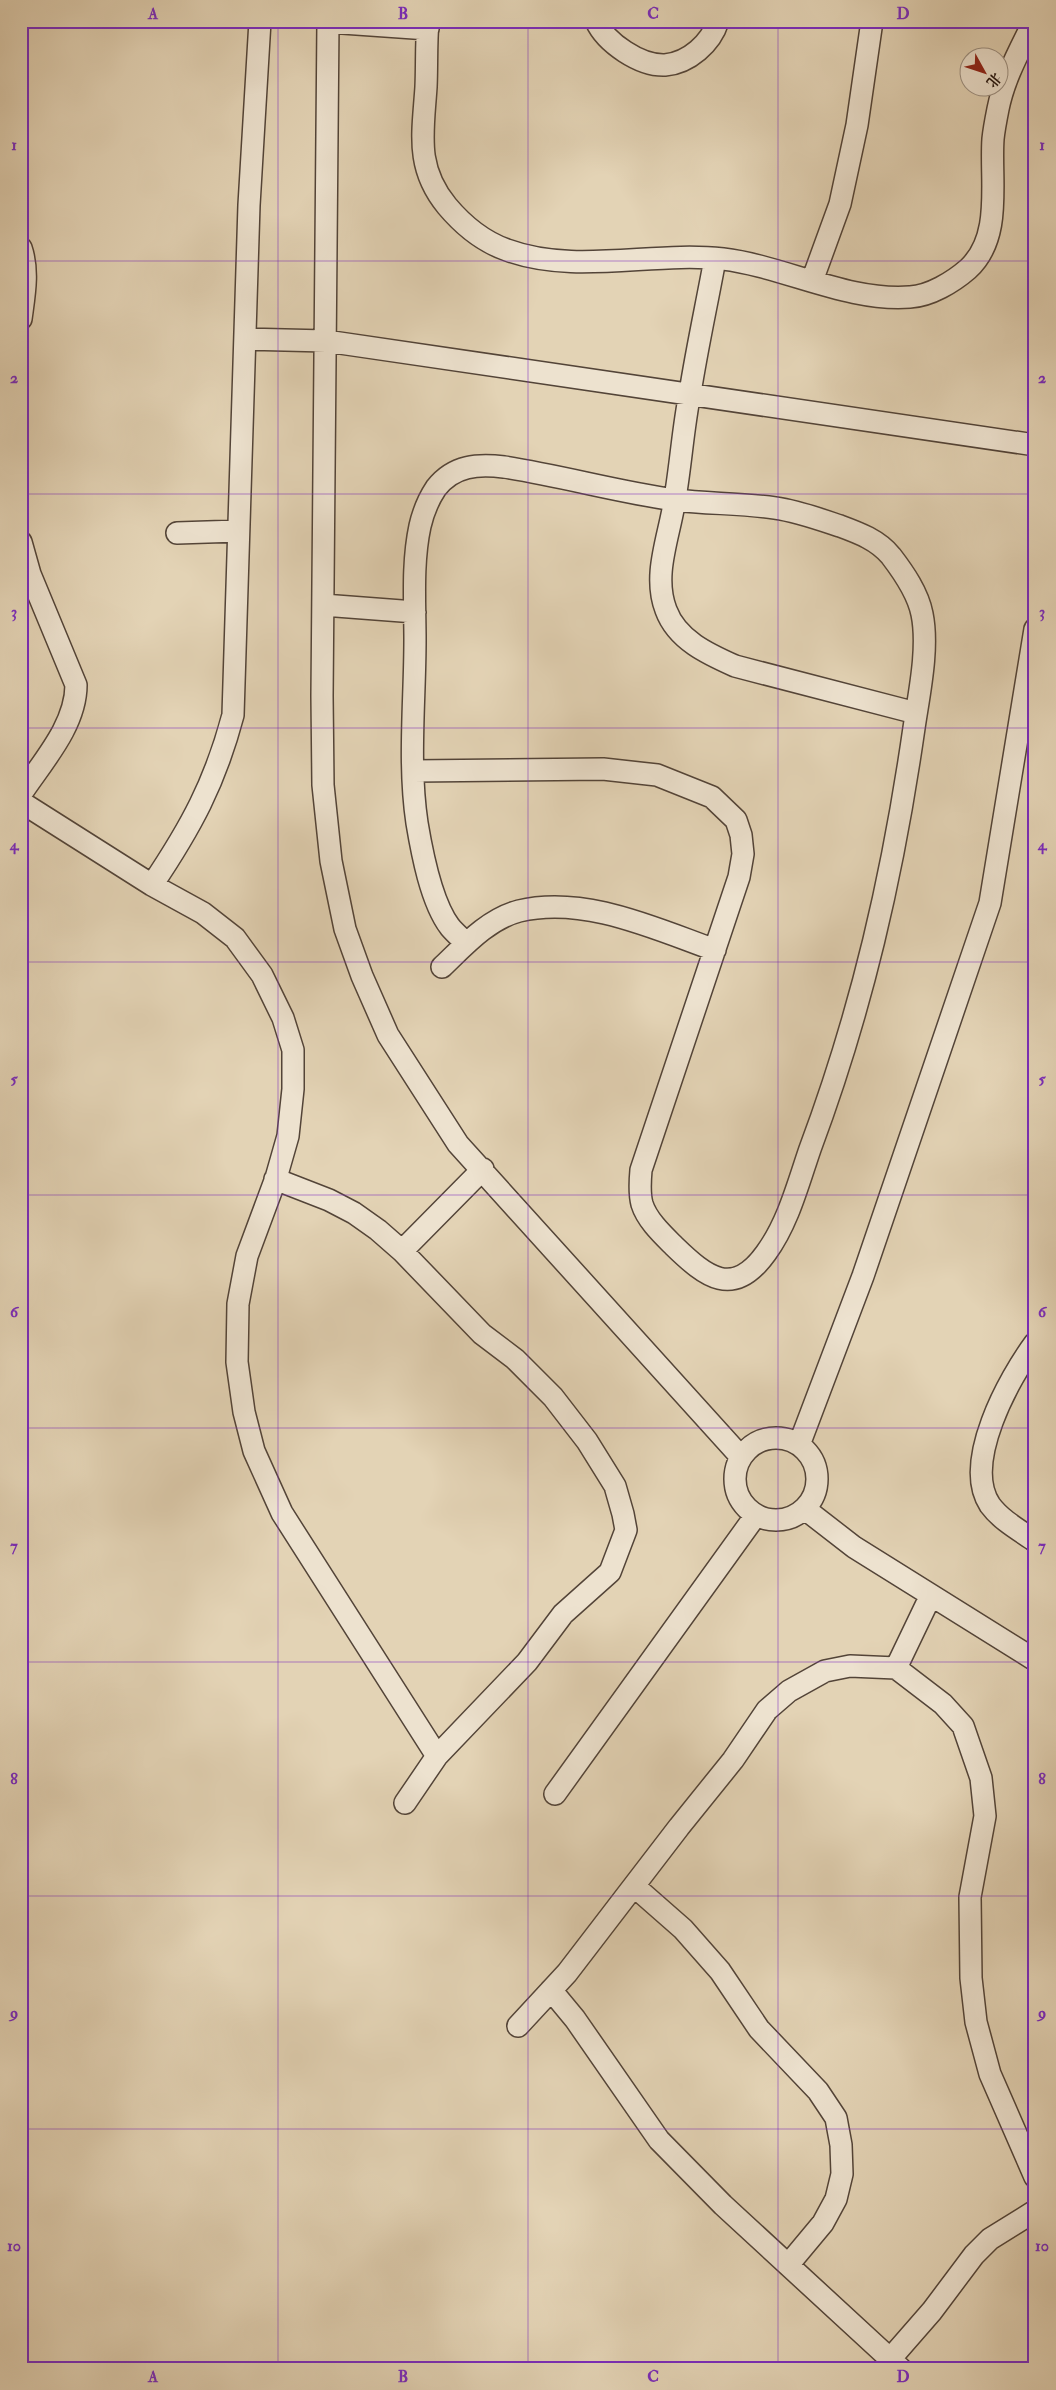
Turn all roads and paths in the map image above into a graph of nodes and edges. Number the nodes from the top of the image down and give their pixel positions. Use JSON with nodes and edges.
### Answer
{"nodes":[{"id":1,"x":260,"y":21,"type":"edge"},
{"id":2,"x":596,"y":21,"type":"edge"},
{"id":3,"x":718,"y":21,"type":"edge"},
{"id":4,"x":872,"y":21,"type":"edge"},
{"id":5,"x":1034,"y":21,"type":"edge"},
{"id":6,"x":328,"y":22,"type":"edge"},
{"id":7,"x":428,"y":25,"type":"edge"},
{"id":8,"x":21,"y":248,"type":"edge"},
{"id":9,"x":716,"y":259,"type":"junction"},
{"id":10,"x":812,"y":281,"type":"junction"},
{"id":11,"x":21,"y":319,"type":"edge"},
{"id":12,"x":246,"y":339,"type":"junction"},
{"id":13,"x":326,"y":341,"type":"junction"},
{"id":14,"x":689,"y":394,"type":"junction"},
{"id":15,"x":1035,"y":445,"type":"edge"},
{"id":16,"x":675,"y":500,"type":"junction"},
{"id":17,"x":238,"y":531,"type":"junction"},
{"id":18,"x":177,"y":533,"type":"dead end"},
{"id":19,"x":21,"y":542,"type":"edge"},
{"id":20,"x":323,"y":604,"type":"junction"},
{"id":21,"x":415,"y":612,"type":"junction"},
{"id":22,"x":1035,"y":629,"type":"edge"},
{"id":23,"x":916,"y":713,"type":"junction"},
{"id":24,"x":414,"y":771,"type":"junction"},
{"id":25,"x":21,"y":794,"type":"edge"},
{"id":26,"x":21,"y":802,"type":"edge"},
{"id":27,"x":152,"y":885,"type":"junction"},
{"id":28,"x":466,"y":943,"type":"junction"},
{"id":29,"x":716,"y":950,"type":"junction"},
{"id":30,"x":442,"y":967,"type":"dead end"},
{"id":31,"x":483,"y":1169,"type":"junction"},
{"id":32,"x":275,"y":1179,"type":"junction"},
{"id":33,"x":402,"y":1250,"type":"junction"},
{"id":34,"x":1035,"y":1343,"type":"edge"},
{"id":35,"x":798,"y":1445,"type":"junction"},
{"id":36,"x":741,"y":1458,"type":"junction"},
{"id":37,"x":805,"y":1509,"type":"junction"},
{"id":38,"x":756,"y":1515,"type":"junction"},
{"id":39,"x":1035,"y":1541,"type":"edge"},
{"id":40,"x":931,"y":1595,"type":"junction"},
{"id":41,"x":1035,"y":1660,"type":"edge"},
{"id":42,"x":896,"y":1668,"type":"junction"},
{"id":43,"x":437,"y":1756,"type":"junction"},
{"id":44,"x":555,"y":1794,"type":"dead end"},
{"id":45,"x":405,"y":1803,"type":"dead end"},
{"id":46,"x":634,"y":1886,"type":"junction"},
{"id":47,"x":552,"y":1990,"type":"junction"},
{"id":48,"x":518,"y":2026,"type":"dead end"},
{"id":49,"x":1035,"y":2177,"type":"edge"},
{"id":50,"x":1035,"y":2211,"type":"edge"},
{"id":51,"x":788,"y":2265,"type":"junction"},
{"id":52,"x":896,"y":2364,"type":"edge"}],
"edges":[{"from":1,"to":12,"type":"street"},
{"from":2,"to":3,"type":"street"},
{"from":4,"to":10,"type":"street"},
{"from":5,"to":10,"type":"street"},
{"from":6,"to":7,"type":"street"},
{"from":6,"to":13,"type":"street"},
{"from":7,"to":9,"type":"street"},
{"from":8,"to":11,"type":"street"},
{"from":9,"to":10,"type":"street"},
{"from":9,"to":14,"type":"street"},
{"from":12,"to":13,"type":"street"},
{"from":12,"to":17,"type":"street"},
{"from":13,"to":14,"type":"street"},
{"from":13,"to":20,"type":"street"},
{"from":14,"to":15,"type":"street"},
{"from":14,"to":16,"type":"street"},
{"from":16,"to":21,"type":"street"},
{"from":16,"to":23,"type":"street"},
{"from":16,"to":23,"type":"street"},
{"from":17,"to":18,"type":"street"},
{"from":17,"to":27,"type":"street"},
{"from":19,"to":25,"type":"street"},
{"from":20,"to":21,"type":"street"},
{"from":20,"to":31,"type":"street"},
{"from":21,"to":24,"type":"street"},
{"from":22,"to":35,"type":"street"},
{"from":23,"to":29,"type":"street"},
{"from":24,"to":28,"type":"street"},
{"from":24,"to":29,"type":"street"},
{"from":26,"to":27,"type":"street"},
{"from":27,"to":32,"type":"street"},
{"from":28,"to":29,"type":"street"},
{"from":28,"to":30,"type":"street"},
{"from":31,"to":33,"type":"street"},
{"from":31,"to":36,"type":"street"},
{"from":32,"to":33,"type":"street"},
{"from":32,"to":43,"type":"street"},
{"from":33,"to":43,"type":"street"},
{"from":34,"to":39,"type":"street"},
{"from":35,"to":36,"type":"street"},
{"from":35,"to":37,"type":"street"},
{"from":36,"to":38,"type":"street"},
{"from":37,"to":38,"type":"street"},
{"from":37,"to":40,"type":"street"},
{"from":38,"to":44,"type":"street"},
{"from":40,"to":41,"type":"street"},
{"from":40,"to":42,"type":"street"},
{"from":42,"to":46,"type":"street"},
{"from":42,"to":49,"type":"street"},
{"from":43,"to":45,"type":"street"},
{"from":46,"to":47,"type":"street"},
{"from":46,"to":51,"type":"street"},
{"from":47,"to":48,"type":"street"},
{"from":47,"to":51,"type":"street"},
{"from":50,"to":52,"type":"street"},
{"from":51,"to":52,"type":"street"}]}
